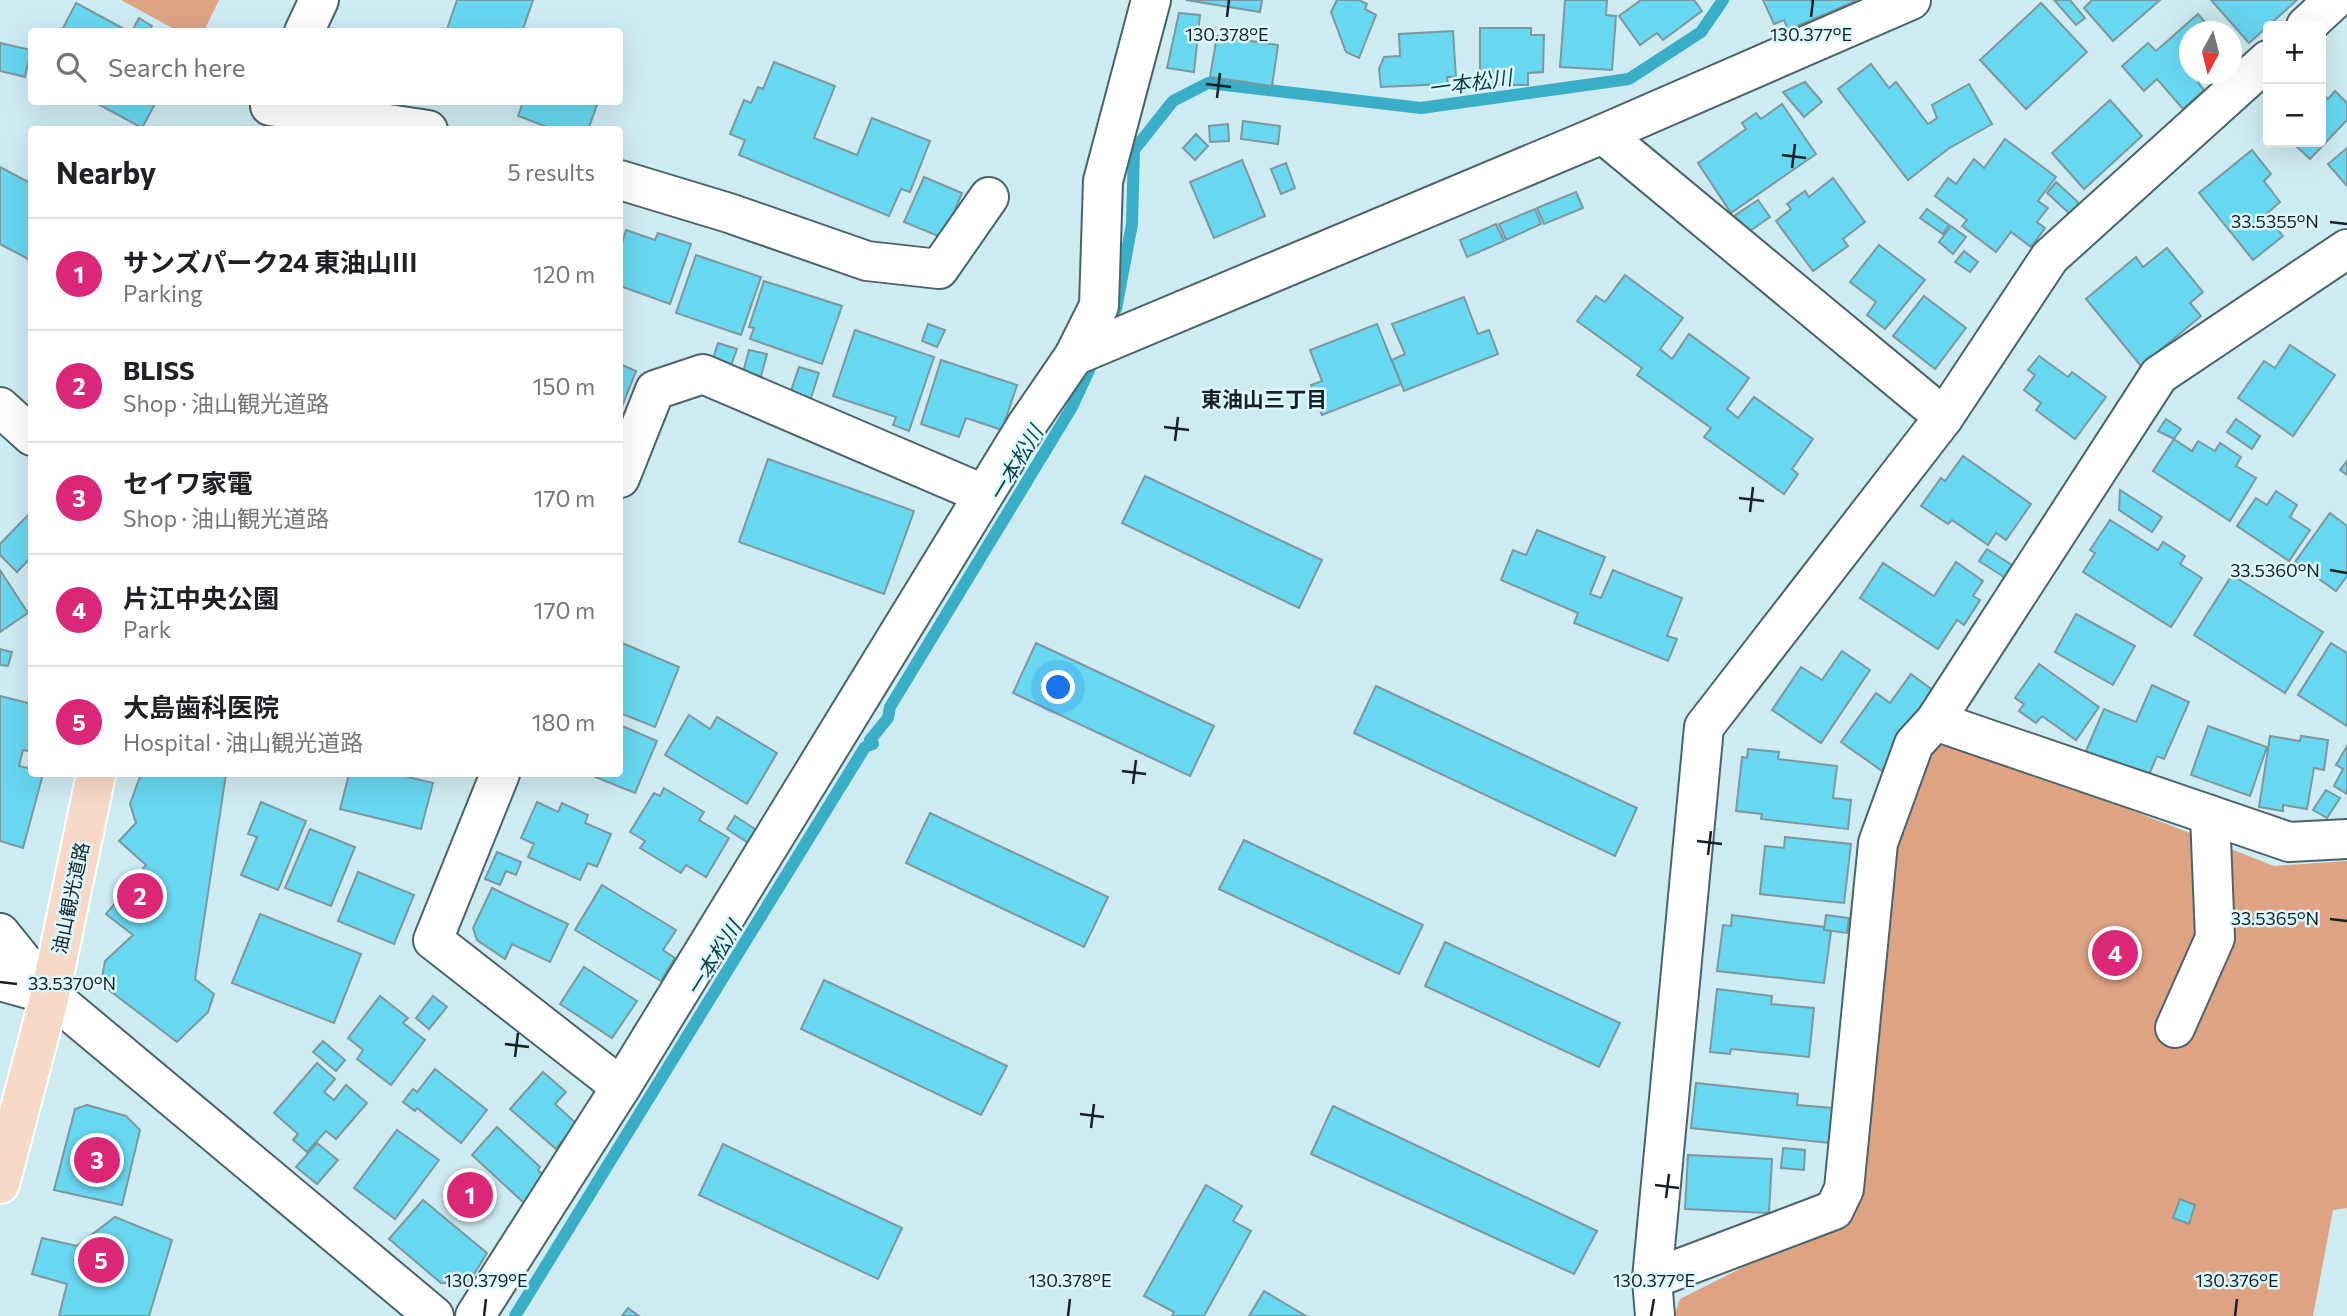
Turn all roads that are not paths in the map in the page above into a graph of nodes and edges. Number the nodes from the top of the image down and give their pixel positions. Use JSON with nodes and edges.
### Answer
{"nodes":[{"id":1,"x":319,"y":0,"type":"edge"},
{"id":2,"x":1151,"y":0,"type":"edge"},
{"id":3,"x":1911,"y":0,"type":"edge"},
{"id":4,"x":2334,"y":0,"type":"edge"},
{"id":5,"x":2311,"y":21,"type":"edge"},
{"id":6,"x":306,"y":28,"type":"edge"},
{"id":7,"x":2263,"y":65,"type":"edge"},
{"id":8,"x":268,"y":112,"type":"edge"},
{"id":9,"x":392,"y":126,"type":"edge"},
{"id":10,"x":1603,"y":134,"type":"junction"},
{"id":11,"x":623,"y":181,"type":"edge"},
{"id":12,"x":989,"y":197,"type":"dead end"},
{"id":13,"x":2347,"y":249,"type":"edge"},
{"id":14,"x":1079,"y":354,"type":"junction"},
{"id":15,"x":0,"y":407,"type":"edge"},
{"id":16,"x":1944,"y":417,"type":"junction"},
{"id":17,"x":28,"y":432,"type":"edge"},
{"id":18,"x":623,"y":470,"type":"edge"},
{"id":19,"x":983,"y":494,"type":"junction"},
{"id":20,"x":1935,"y":721,"type":"junction"},
{"id":21,"x":95,"y":777,"type":"edge"},
{"id":22,"x":499,"y":777,"type":"edge"},
{"id":23,"x":2210,"y":815,"type":"junction"},
{"id":24,"x":2347,"y":839,"type":"edge"},
{"id":25,"x":0,"y":933,"type":"edge"},
{"id":26,"x":0,"y":981,"type":"edge"},
{"id":27,"x":50,"y":995,"type":"junction"},
{"id":28,"x":2175,"y":1028,"type":"dead end"},
{"id":29,"x":621,"y":1087,"type":"junction"},
{"id":30,"x":0,"y":1184,"type":"edge"},
{"id":31,"x":1654,"y":1298,"type":"edge"},
{"id":32,"x":434,"y":1316,"type":"edge"},
{"id":33,"x":475,"y":1316,"type":"edge"}],
"edges":[{"from":1,"to":6,"type":"street"},
{"from":2,"to":14,"type":"street"},
{"from":3,"to":10,"type":"street"},
{"from":4,"to":5,"type":"street"},
{"from":7,"to":16,"type":"street"},
{"from":8,"to":9,"type":"street"},
{"from":10,"to":14,"type":"street"},
{"from":10,"to":16,"type":"street"},
{"from":11,"to":12,"type":"street"},
{"from":13,"to":20,"type":"street"},
{"from":14,"to":19,"type":"street"},
{"from":15,"to":17,"type":"street"},
{"from":16,"to":31,"type":"street"},
{"from":18,"to":19,"type":"street"},
{"from":19,"to":29,"type":"street"},
{"from":20,"to":23,"type":"street"},
{"from":20,"to":31,"type":"street"},
{"from":21,"to":27,"type":"main road","name":"油山観光道路"},
{"from":22,"to":29,"type":"street"},
{"from":23,"to":24,"type":"street"},
{"from":23,"to":28,"type":"street"},
{"from":25,"to":27,"type":"street"},
{"from":26,"to":27,"type":"street"},
{"from":27,"to":30,"type":"main road","name":"油山観光道路"},
{"from":27,"to":32,"type":"street"},
{"from":29,"to":33,"type":"street"}]}
